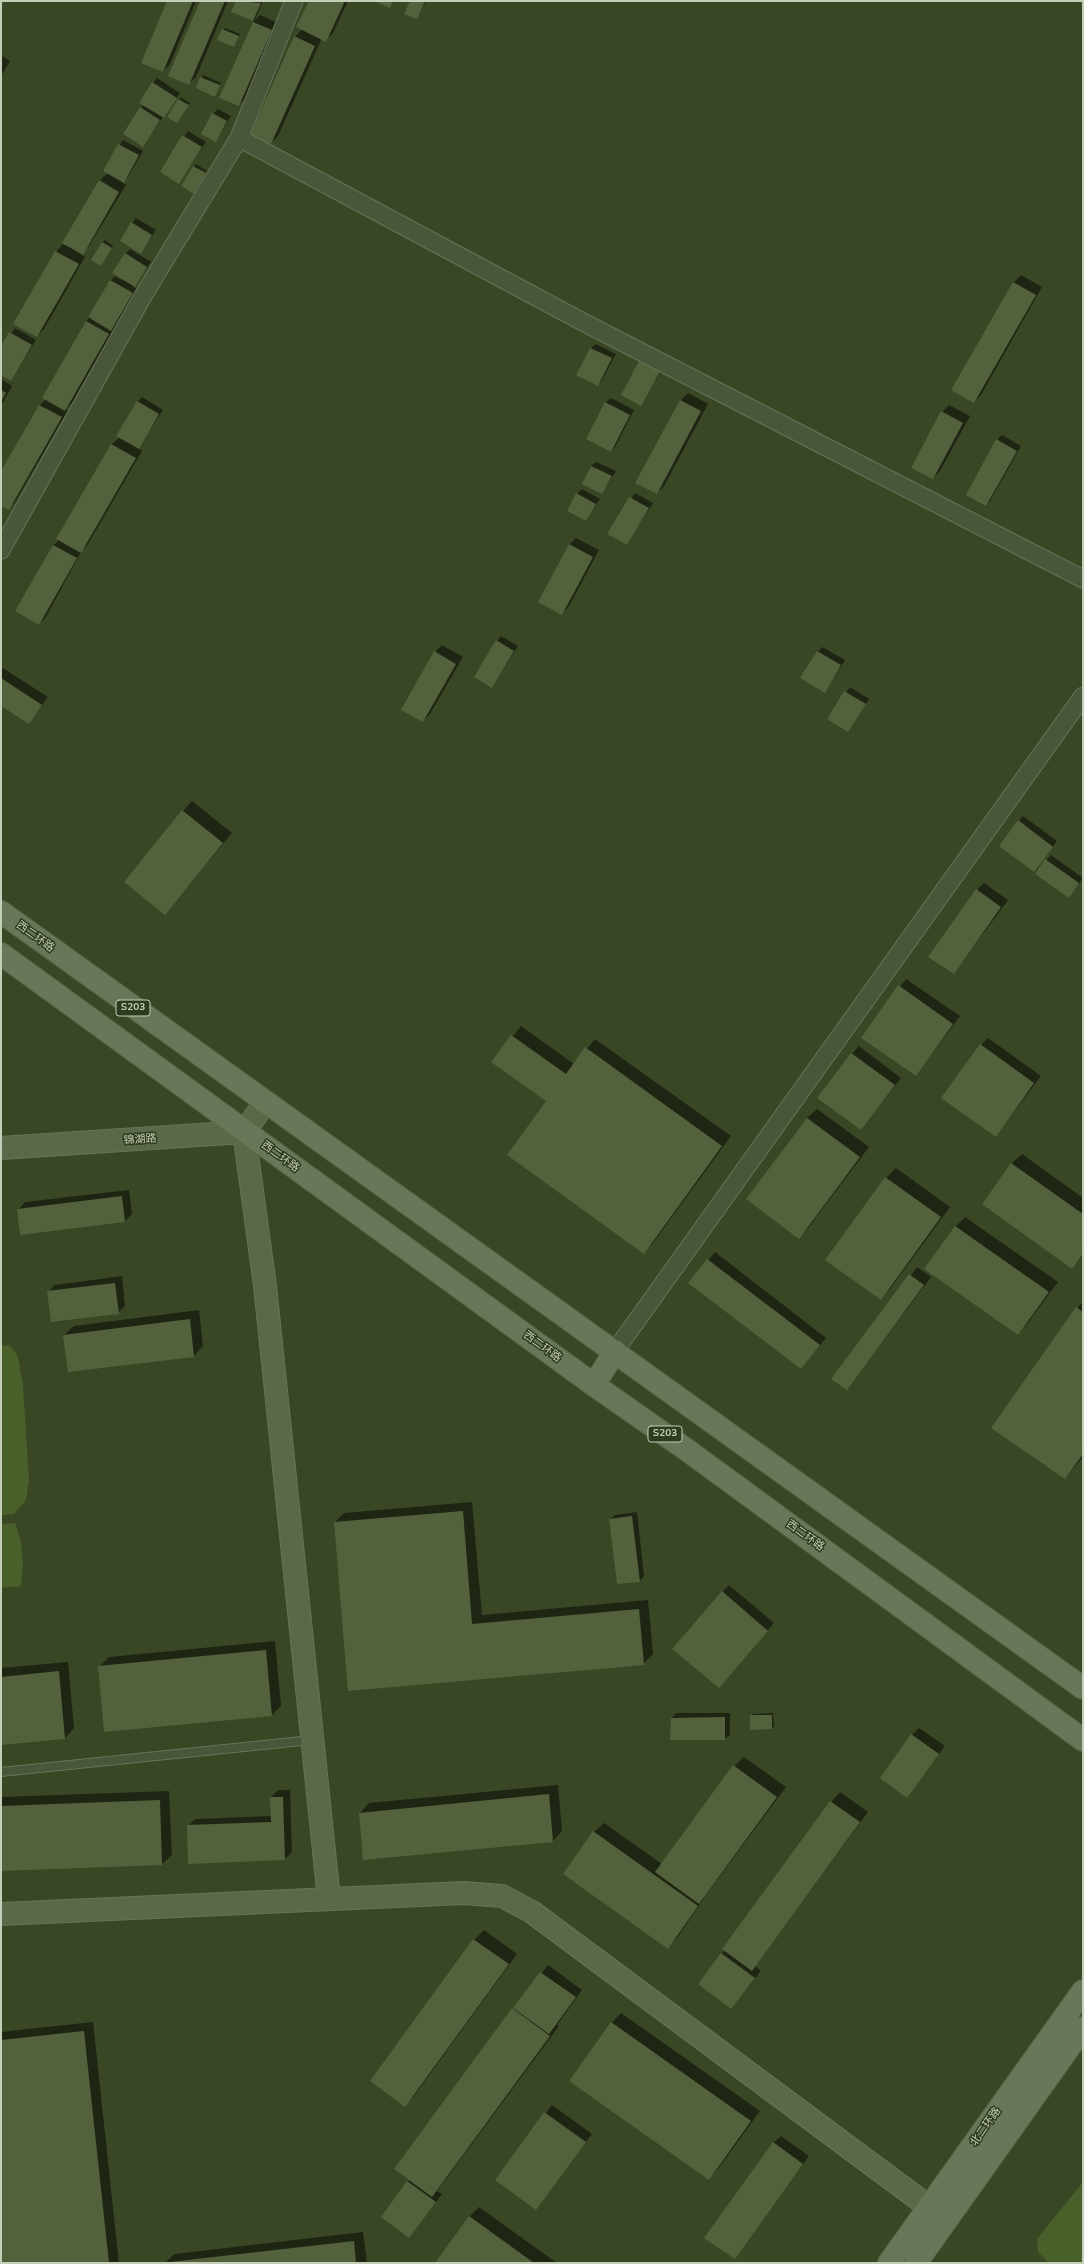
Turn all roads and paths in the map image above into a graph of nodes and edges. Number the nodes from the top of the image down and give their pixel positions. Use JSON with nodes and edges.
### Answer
{"nodes":[{"id":1,"x":294,"y":1,"type":"edge"},
{"id":2,"x":238,"y":138,"type":"junction"},
{"id":3,"x":1,"y":550,"type":"edge"},
{"id":4,"x":1083,"y":579,"type":"edge"},
{"id":5,"x":1083,"y":696,"type":"edge"},
{"id":6,"x":1,"y":912,"type":"edge"},
{"id":7,"x":1,"y":954,"type":"edge"},
{"id":8,"x":265,"y":1103,"type":"junction"},
{"id":9,"x":244,"y":1132,"type":"junction"},
{"id":10,"x":1,"y":1148,"type":"edge"},
{"id":11,"x":615,"y":1351,"type":"junction"},
{"id":12,"x":594,"y":1385,"type":"junction"},
{"id":13,"x":1083,"y":1688,"type":"edge"},
{"id":14,"x":312,"y":1740,"type":"junction"},
{"id":15,"x":1083,"y":1740,"type":"edge"},
{"id":16,"x":1,"y":1772,"type":"edge"},
{"id":17,"x":329,"y":1899,"type":"junction"},
{"id":18,"x":1,"y":1914,"type":"edge"},
{"id":19,"x":1083,"y":1991,"type":"edge"},
{"id":20,"x":1083,"y":2028,"type":"edge"},
{"id":21,"x":929,"y":2207,"type":"junction"},
{"id":22,"x":889,"y":2263,"type":"edge"},
{"id":23,"x":916,"y":2263,"type":"edge"}],
"edges":[{"from":1,"to":2,"type":"street"},
{"from":2,"to":3,"type":"street"},
{"from":2,"to":4,"type":"street"},
{"from":5,"to":11,"type":"street"},
{"from":6,"to":8,"type":"main road","name":"西二环路","number":"S203"},
{"from":7,"to":9,"type":"main road","name":"西二环路","number":"S203"},
{"from":8,"to":9,"type":"street"},
{"from":8,"to":11,"type":"main road","name":"西二环路","number":"S203"},
{"from":9,"to":10,"type":"street","name":"锦湖路"},
{"from":9,"to":12,"type":"main road","name":"西二环路","number":"S203"},
{"from":9,"to":14,"type":"street"},
{"from":11,"to":12,"type":"main road"},
{"from":11,"to":13,"type":"main road","name":"西二环路","number":"S203"},
{"from":12,"to":15,"type":"main road","name":"西二环路","number":"S203"},
{"from":14,"to":16,"type":"lane"},
{"from":14,"to":17,"type":"street"},
{"from":17,"to":18,"type":"street"},
{"from":17,"to":21,"type":"street"},
{"from":19,"to":21,"type":"main road","name":"北二环路"},
{"from":20,"to":23,"type":"main road","name":"北二环路"},
{"from":21,"to":22,"type":"main road","name":"北二环路"}]}
